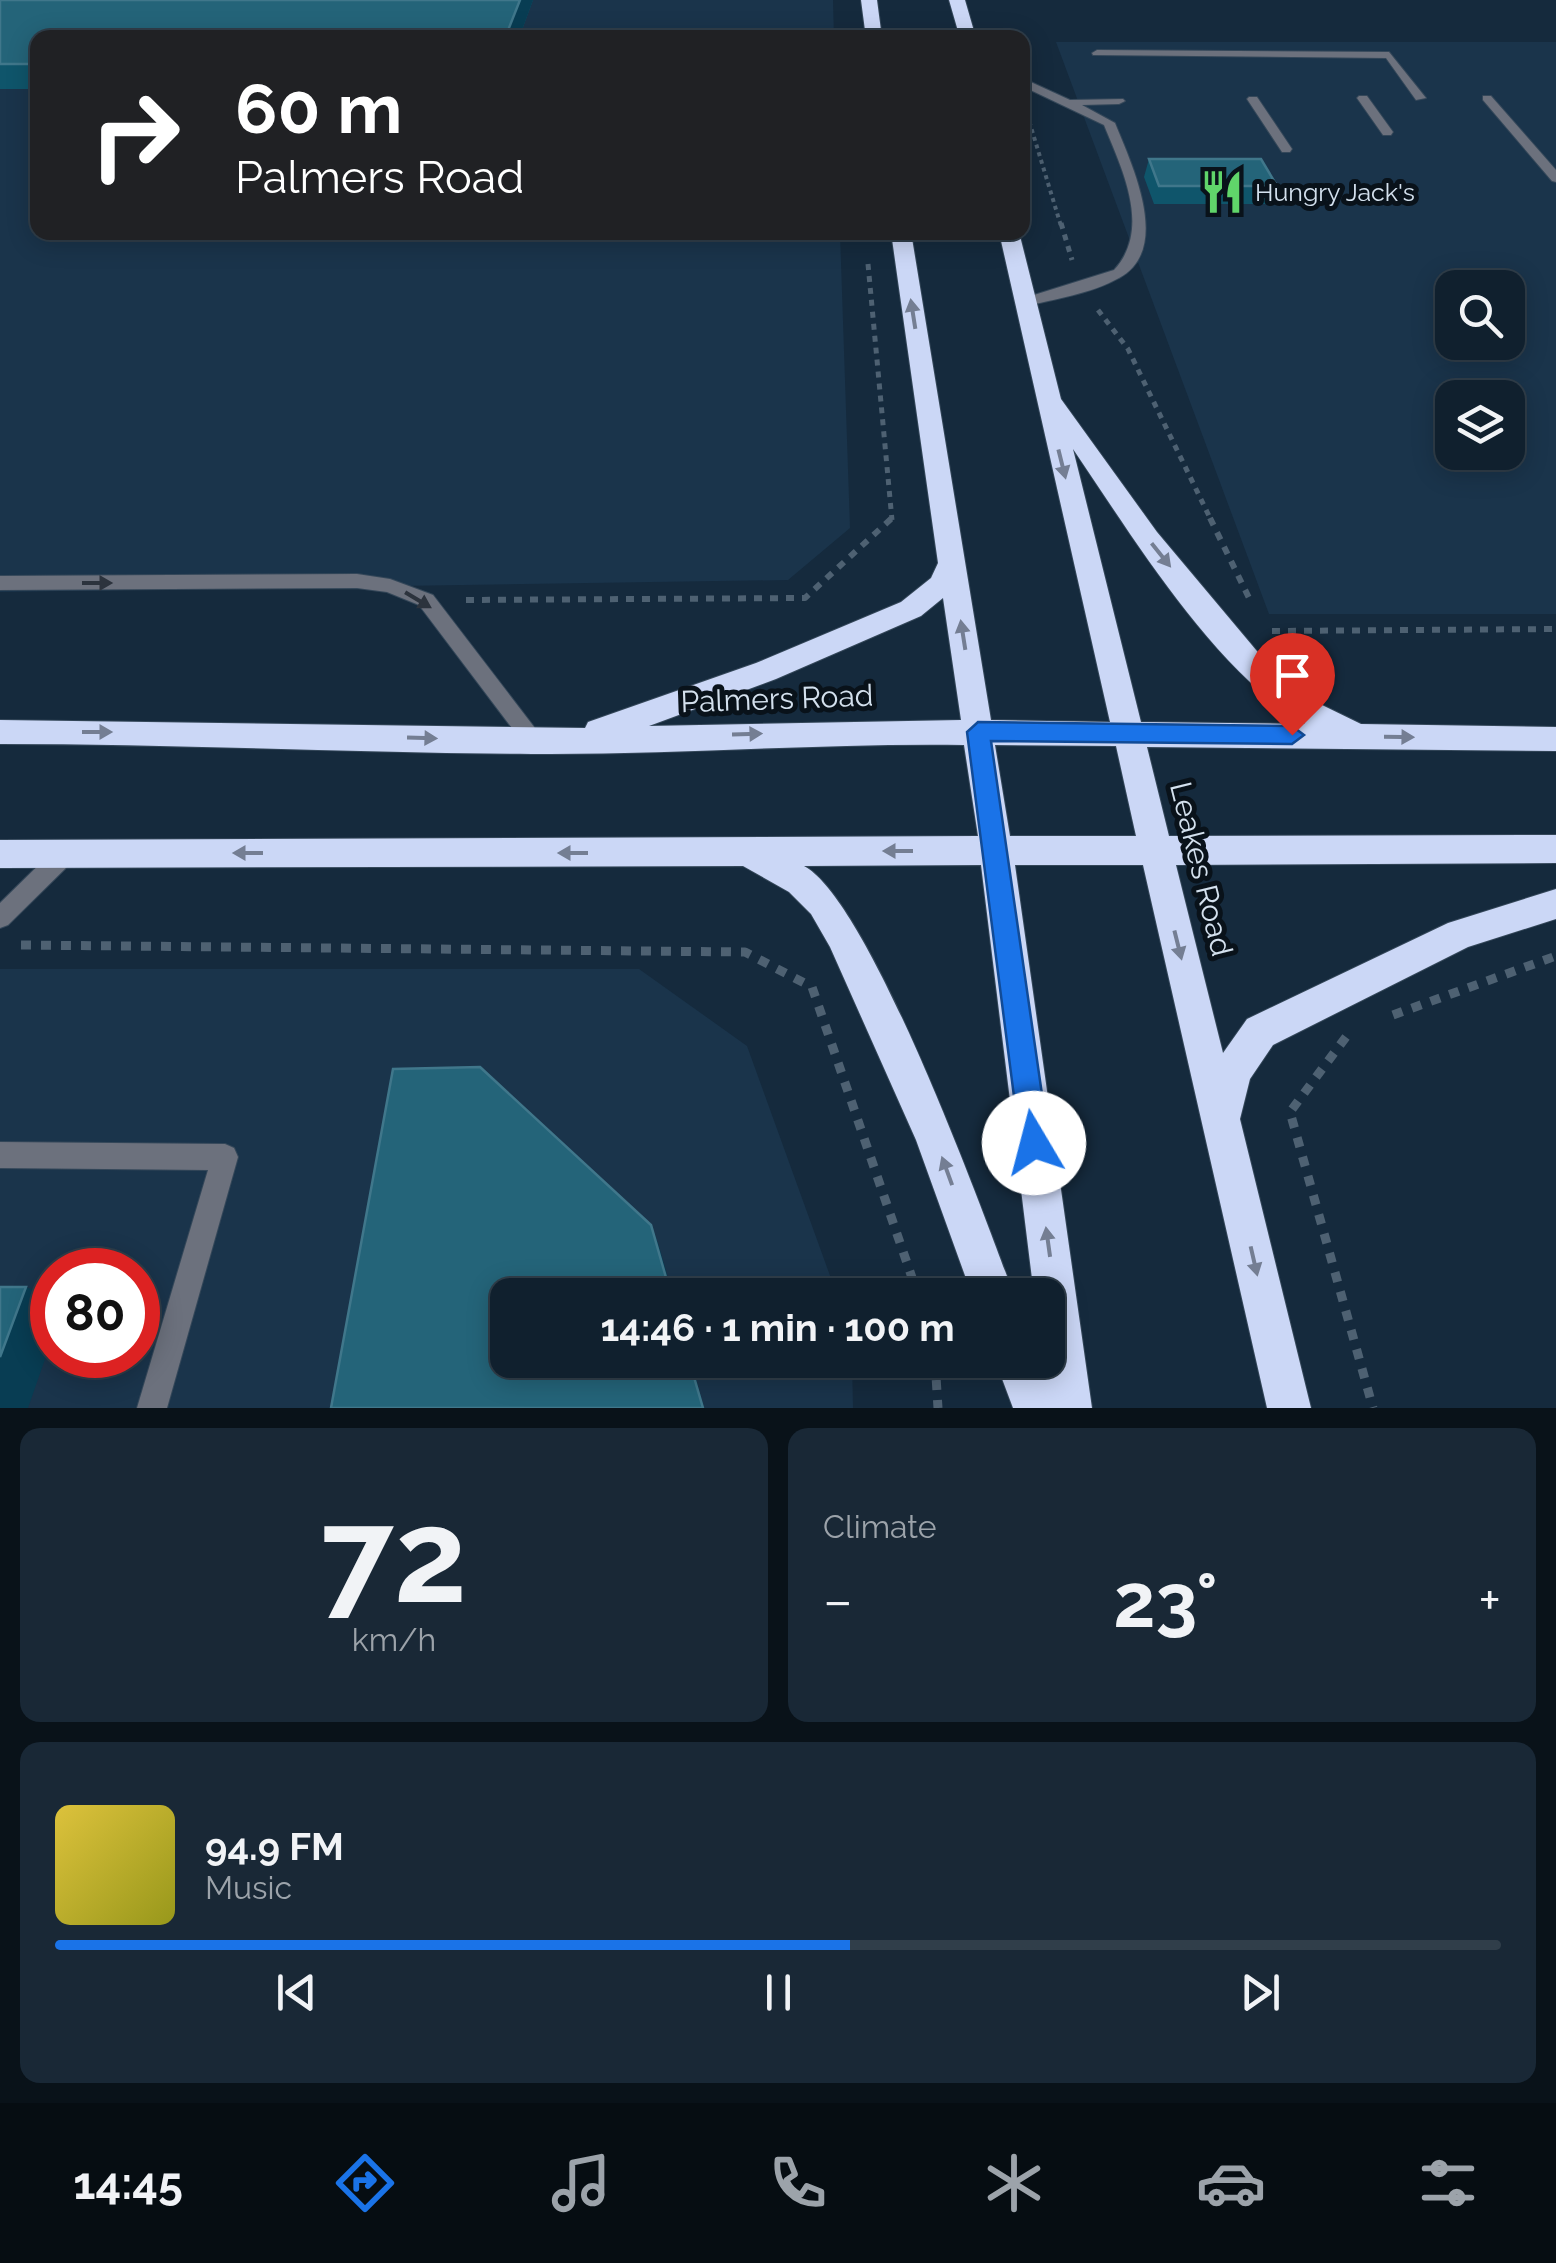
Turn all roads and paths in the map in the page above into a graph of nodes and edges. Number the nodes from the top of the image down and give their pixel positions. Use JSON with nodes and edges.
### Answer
{"nodes":[{"id":1,"x":870,"y":0,"type":"edge"},
{"id":2,"x":958,"y":0,"type":"edge"},
{"id":3,"x":873,"y":30,"type":"edge"},
{"id":4,"x":966,"y":30,"type":"edge"},
{"id":5,"x":1097,"y":53,"type":"dead end"},
{"id":6,"x":1030,"y":84,"type":"edge"},
{"id":7,"x":1363,"y":98,"type":"dead end"},
{"id":8,"x":1420,"y":98,"type":"dead end"},
{"id":9,"x":1487,"y":98,"type":"dead end"},
{"id":10,"x":1253,"y":99,"type":"dead end"},
{"id":11,"x":1119,"y":100,"type":"dead end"},
{"id":12,"x":1072,"y":102,"type":"junction"},
{"id":13,"x":1030,"y":124,"type":"edge"},
{"id":14,"x":1387,"y":132,"type":"dead end"},
{"id":15,"x":1286,"y":149,"type":"dead end"},
{"id":16,"x":1556,"y":178,"type":"edge"},
{"id":17,"x":902,"y":240,"type":"edge"},
{"id":18,"x":1011,"y":240,"type":"edge"},
{"id":19,"x":867,"y":252,"type":"dead end"},
{"id":20,"x":1079,"y":284,"type":"junction"},
{"id":21,"x":1023,"y":303,"type":"junction"},
{"id":22,"x":1044,"y":390,"type":"junction"},
{"id":23,"x":892,"y":520,"type":"dead end"},
{"id":24,"x":952,"y":564,"type":"junction"},
{"id":25,"x":0,"y":583,"type":"edge"},
{"id":26,"x":1256,"y":614,"type":"dead end"},
{"id":27,"x":1556,"y":629,"type":"edge"},
{"id":28,"x":1264,"y":631,"type":"dead end"},
{"id":29,"x":0,"y":732,"type":"edge"},
{"id":30,"x":978,"y":732,"type":"junction"},
{"id":31,"x":1126,"y":732,"type":"junction"},
{"id":32,"x":1358,"y":737,"type":"junction"},
{"id":33,"x":1556,"y":739,"type":"edge"},
{"id":34,"x":573,"y":740,"type":"junction"},
{"id":35,"x":534,"y":742,"type":"junction"},
{"id":36,"x":1556,"y":849,"type":"edge"},
{"id":37,"x":996,"y":850,"type":"junction"},
{"id":38,"x":1154,"y":851,"type":"junction"},
{"id":39,"x":744,"y":852,"type":"junction"},
{"id":40,"x":0,"y":854,"type":"edge"},
{"id":41,"x":65,"y":854,"type":"junction"},
{"id":42,"x":1556,"y":904,"type":"edge"},
{"id":43,"x":0,"y":918,"type":"edge"},
{"id":44,"x":0,"y":945,"type":"edge"},
{"id":45,"x":1556,"y":956,"type":"edge"},
{"id":46,"x":1388,"y":1016,"type":"dead end"},
{"id":47,"x":1351,"y":1030,"type":"dead end"},
{"id":48,"x":1222,"y":1125,"type":"junction"},
{"id":49,"x":0,"y":1155,"type":"edge"},
{"id":50,"x":912,"y":1278,"type":"edge"},
{"id":51,"x":987,"y":1278,"type":"edge"},
{"id":52,"x":936,"y":1378,"type":"edge"},
{"id":53,"x":1024,"y":1378,"type":"edge"},
{"id":54,"x":152,"y":1408,"type":"edge"},
{"id":55,"x":938,"y":1408,"type":"edge"},
{"id":56,"x":1035,"y":1408,"type":"edge"},
{"id":57,"x":1070,"y":1408,"type":"edge"},
{"id":58,"x":1289,"y":1408,"type":"edge"},
{"id":59,"x":1373,"y":1408,"type":"edge"}],
"edges":[{"from":1,"to":3,"type":"highway"},
{"from":2,"to":4,"type":"highway"},
{"from":5,"to":8,"type":"street"},
{"from":6,"to":12,"type":"street"},
{"from":7,"to":14,"type":"street"},
{"from":9,"to":16,"type":"street"},
{"from":10,"to":15,"type":"street"},
{"from":11,"to":12,"type":"street"},
{"from":12,"to":20,"type":"street"},
{"from":13,"to":20,"type":"path"},
{"from":24,"to":17,"type":"highway","one_way":true},
{"from":18,"to":21,"type":"highway","name":"Leakes Road"},
{"from":19,"to":23,"type":"path"},
{"from":20,"to":21,"type":"street"},
{"from":20,"to":26,"type":"path"},
{"from":21,"to":22,"type":"highway","name":"Leakes Road"},
{"from":22,"to":31,"type":"highway","name":"Leakes Road","one_way":true},
{"from":22,"to":32,"type":"highway","one_way":true},
{"from":30,"to":24,"type":"highway","one_way":true},
{"from":24,"to":34,"type":"highway"},
{"from":25,"to":35,"type":"street","one_way":true},
{"from":27,"to":28,"type":"path"},
{"from":29,"to":35,"type":"highway","name":"Palmers Road","one_way":true},
{"from":30,"to":31,"type":"highway","name":"Palmers Road"},
{"from":34,"to":30,"type":"highway","name":"Palmers Road","one_way":true},
{"from":30,"to":37,"type":"highway"},
{"from":31,"to":32,"type":"highway","name":"Palmers Road"},
{"from":31,"to":38,"type":"highway","name":"Leakes Road"},
{"from":32,"to":33,"type":"highway","name":"Palmers Road","one_way":true},
{"from":34,"to":35,"type":"highway","name":"Palmers Road"},
{"from":36,"to":38,"type":"highway"},
{"from":37,"to":38,"type":"highway"},
{"from":37,"to":39,"type":"highway","one_way":true},
{"from":57,"to":37,"type":"highway","one_way":true},
{"from":38,"to":48,"type":"highway","name":"Leakes Road","one_way":true},
{"from":39,"to":41,"type":"highway","one_way":true},
{"from":51,"to":39,"type":"highway","one_way":true},
{"from":40,"to":41,"type":"highway"},
{"from":41,"to":43,"type":"street"},
{"from":42,"to":48,"type":"highway"},
{"from":44,"to":50,"type":"path"},
{"from":45,"to":46,"type":"path"},
{"from":47,"to":59,"type":"path"},
{"from":48,"to":58,"type":"highway","name":"Leakes Road","one_way":true},
{"from":49,"to":54,"type":"street"},
{"from":52,"to":55,"type":"path"},
{"from":53,"to":56,"type":"highway"}]}
